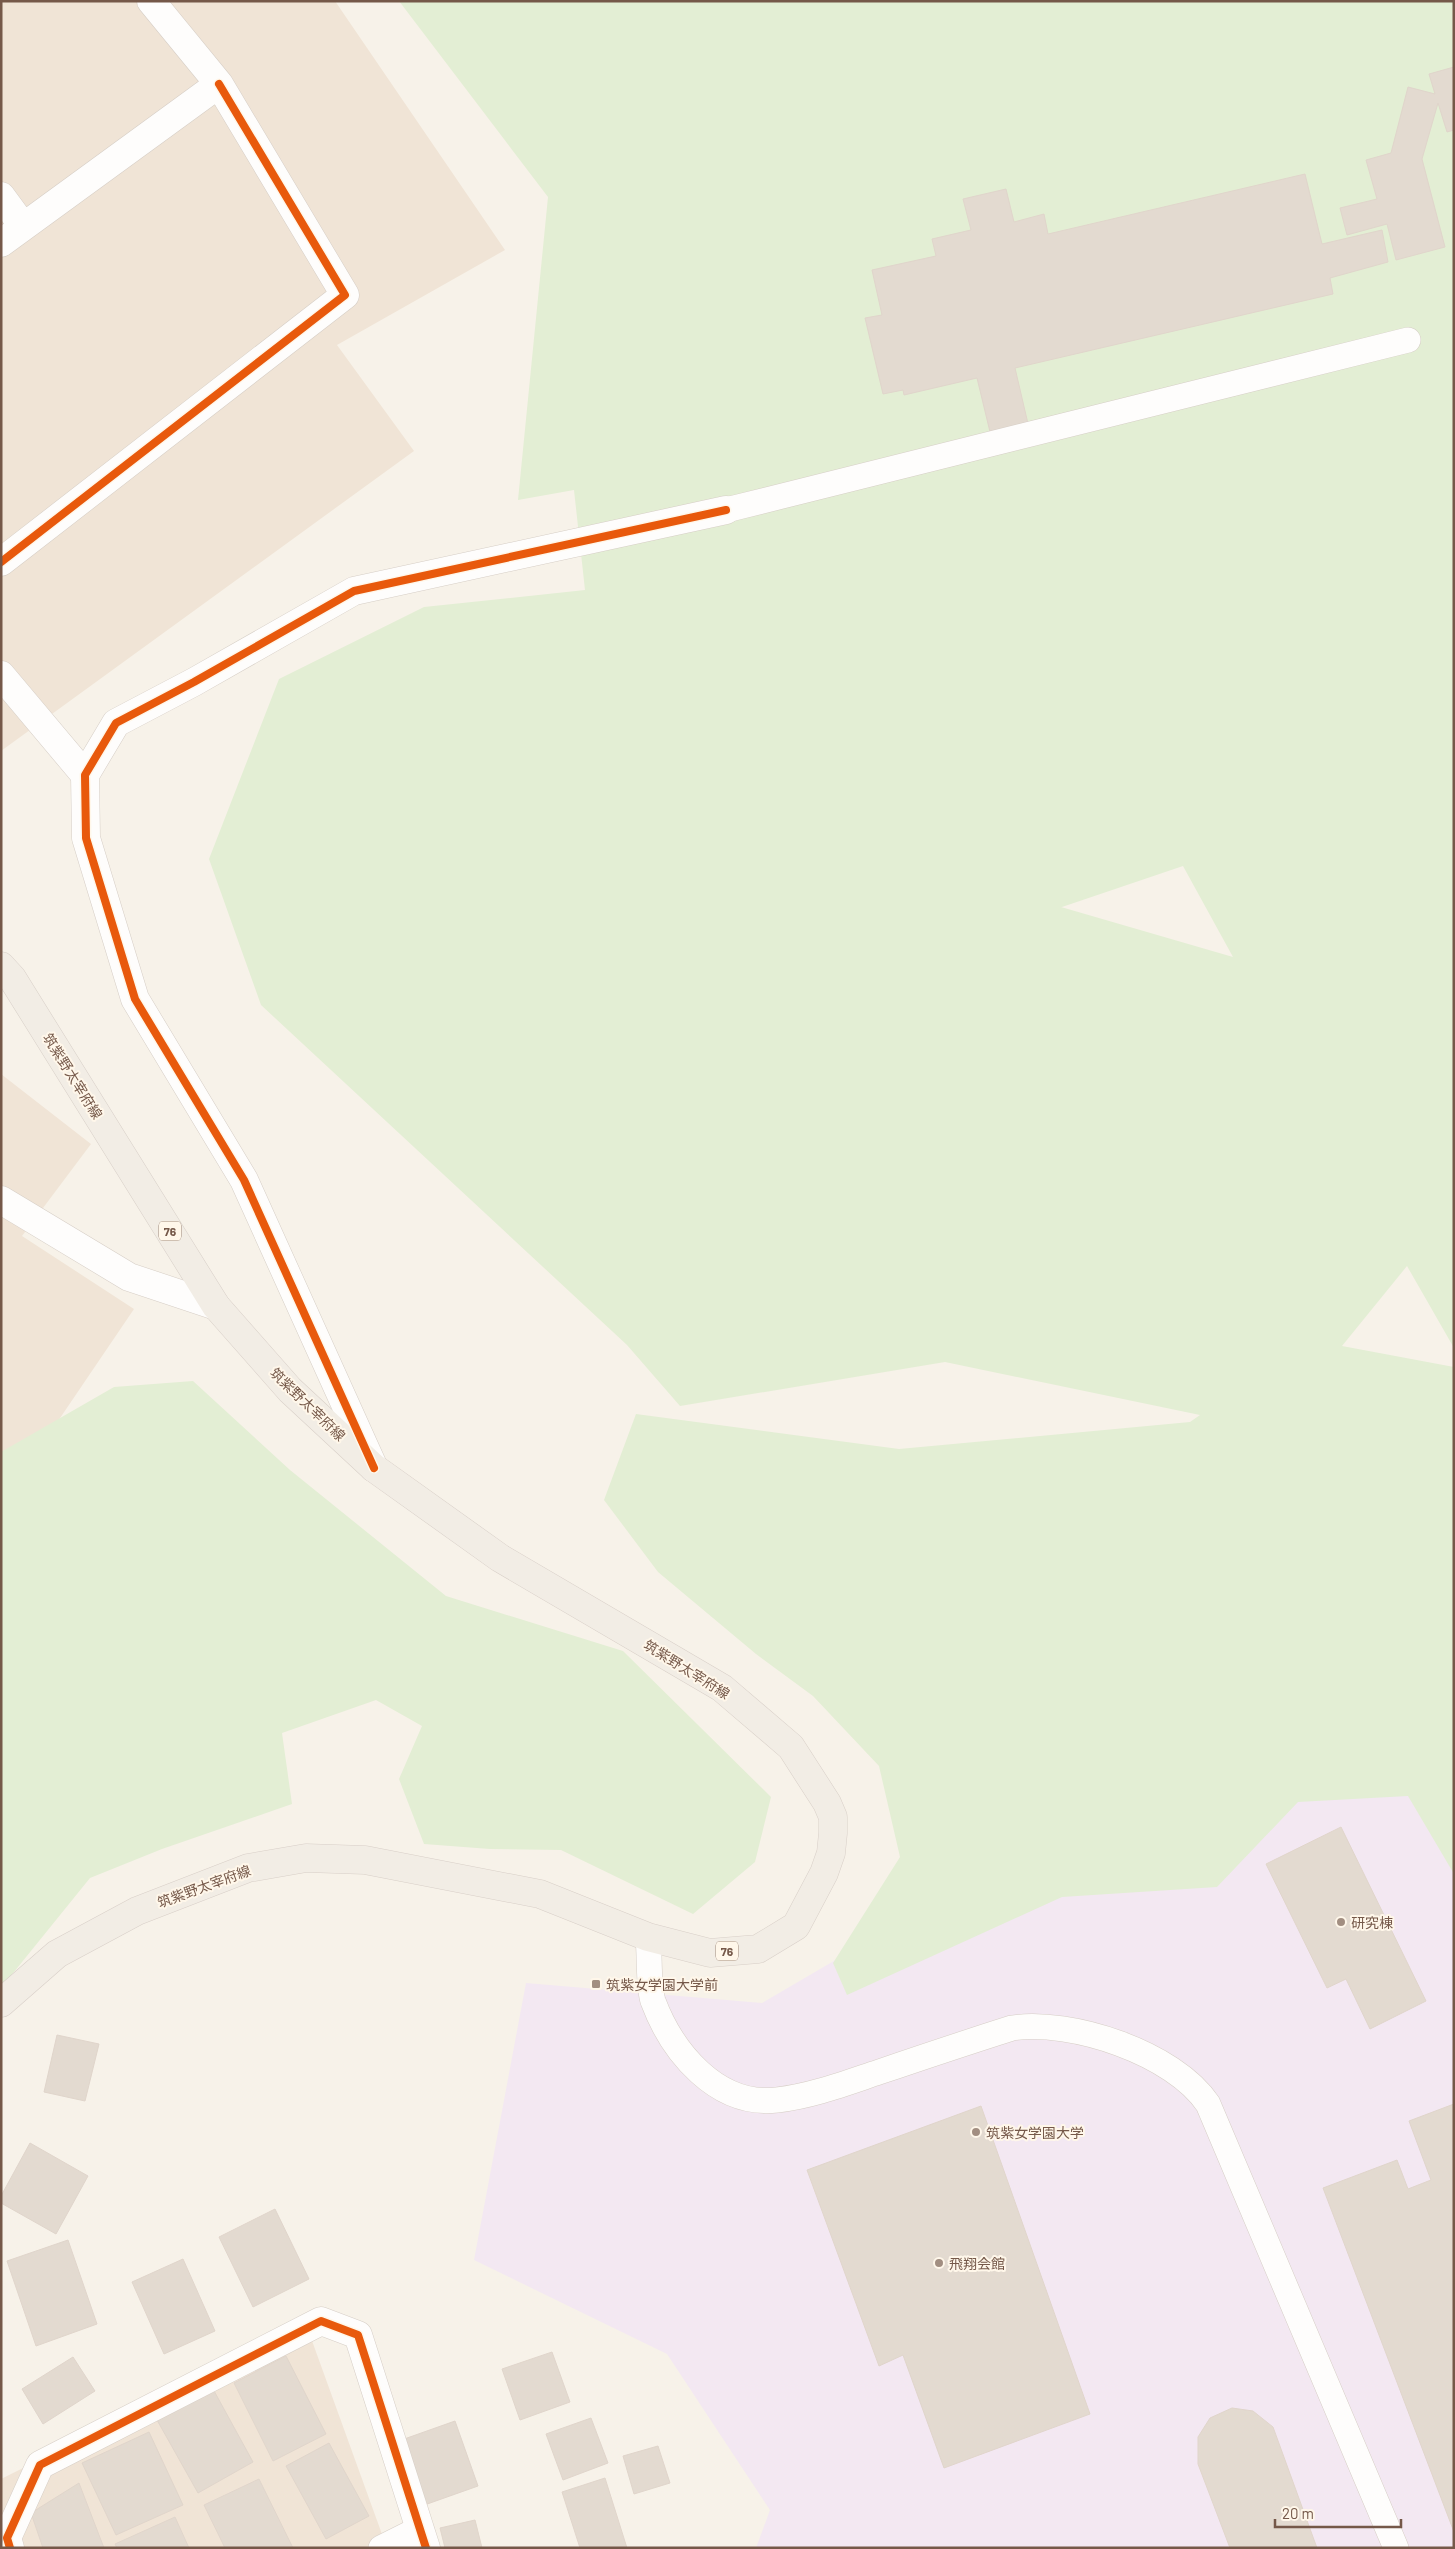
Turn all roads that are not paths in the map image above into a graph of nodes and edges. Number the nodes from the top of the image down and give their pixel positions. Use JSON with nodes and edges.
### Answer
{"nodes":[{"id":1,"x":151,"y":1,"type":"edge"},
{"id":2,"x":219,"y":84,"type":"junction"},
{"id":3,"x":1,"y":196,"type":"edge"},
{"id":4,"x":23,"y":226,"type":"junction"},
{"id":5,"x":1,"y":244,"type":"edge"},
{"id":6,"x":1408,"y":340,"type":"dead end"},
{"id":7,"x":726,"y":510,"type":"joint"},
{"id":8,"x":1,"y":562,"type":"edge"},
{"id":9,"x":1,"y":675,"type":"edge"},
{"id":10,"x":85,"y":775,"type":"junction"},
{"id":11,"x":1,"y":966,"type":"edge"},
{"id":12,"x":1,"y":1200,"type":"edge"},
{"id":13,"x":216,"y":1306,"type":"junction"},
{"id":14,"x":374,"y":1468,"type":"junction"},
{"id":15,"x":648,"y":1937,"type":"junction"},
{"id":16,"x":1,"y":2003,"type":"edge"},
{"id":17,"x":422,"y":2538,"type":"edge"},
{"id":18,"x":10,"y":2548,"type":"edge"},
{"id":19,"x":381,"y":2548,"type":"edge"},
{"id":20,"x":1396,"y":2548,"type":"edge"}],
"edges":[{"from":1,"to":2,"type":"street"},
{"from":2,"to":4,"type":"street"},
{"from":2,"to":8,"type":"street"},
{"from":3,"to":4,"type":"street"},
{"from":4,"to":5,"type":"street"},
{"from":6,"to":7,"type":"lane"},
{"from":7,"to":10,"type":"street"},
{"from":9,"to":10,"type":"street"},
{"from":10,"to":14,"type":"street"},
{"from":11,"to":13,"type":"main road","name":"筑紫野太宰府線","number":"76"},
{"from":12,"to":13,"type":"street"},
{"from":13,"to":14,"type":"main road","name":"筑紫野太宰府線","number":"76"},
{"from":14,"to":15,"type":"main road","name":"筑紫野太宰府線","number":"76"},
{"from":15,"to":16,"type":"main road","name":"筑紫野太宰府線","number":"76"},
{"from":15,"to":20,"type":"lane"},
{"from":17,"to":18,"type":"street"},
{"from":17,"to":19,"type":"lane"}]}
